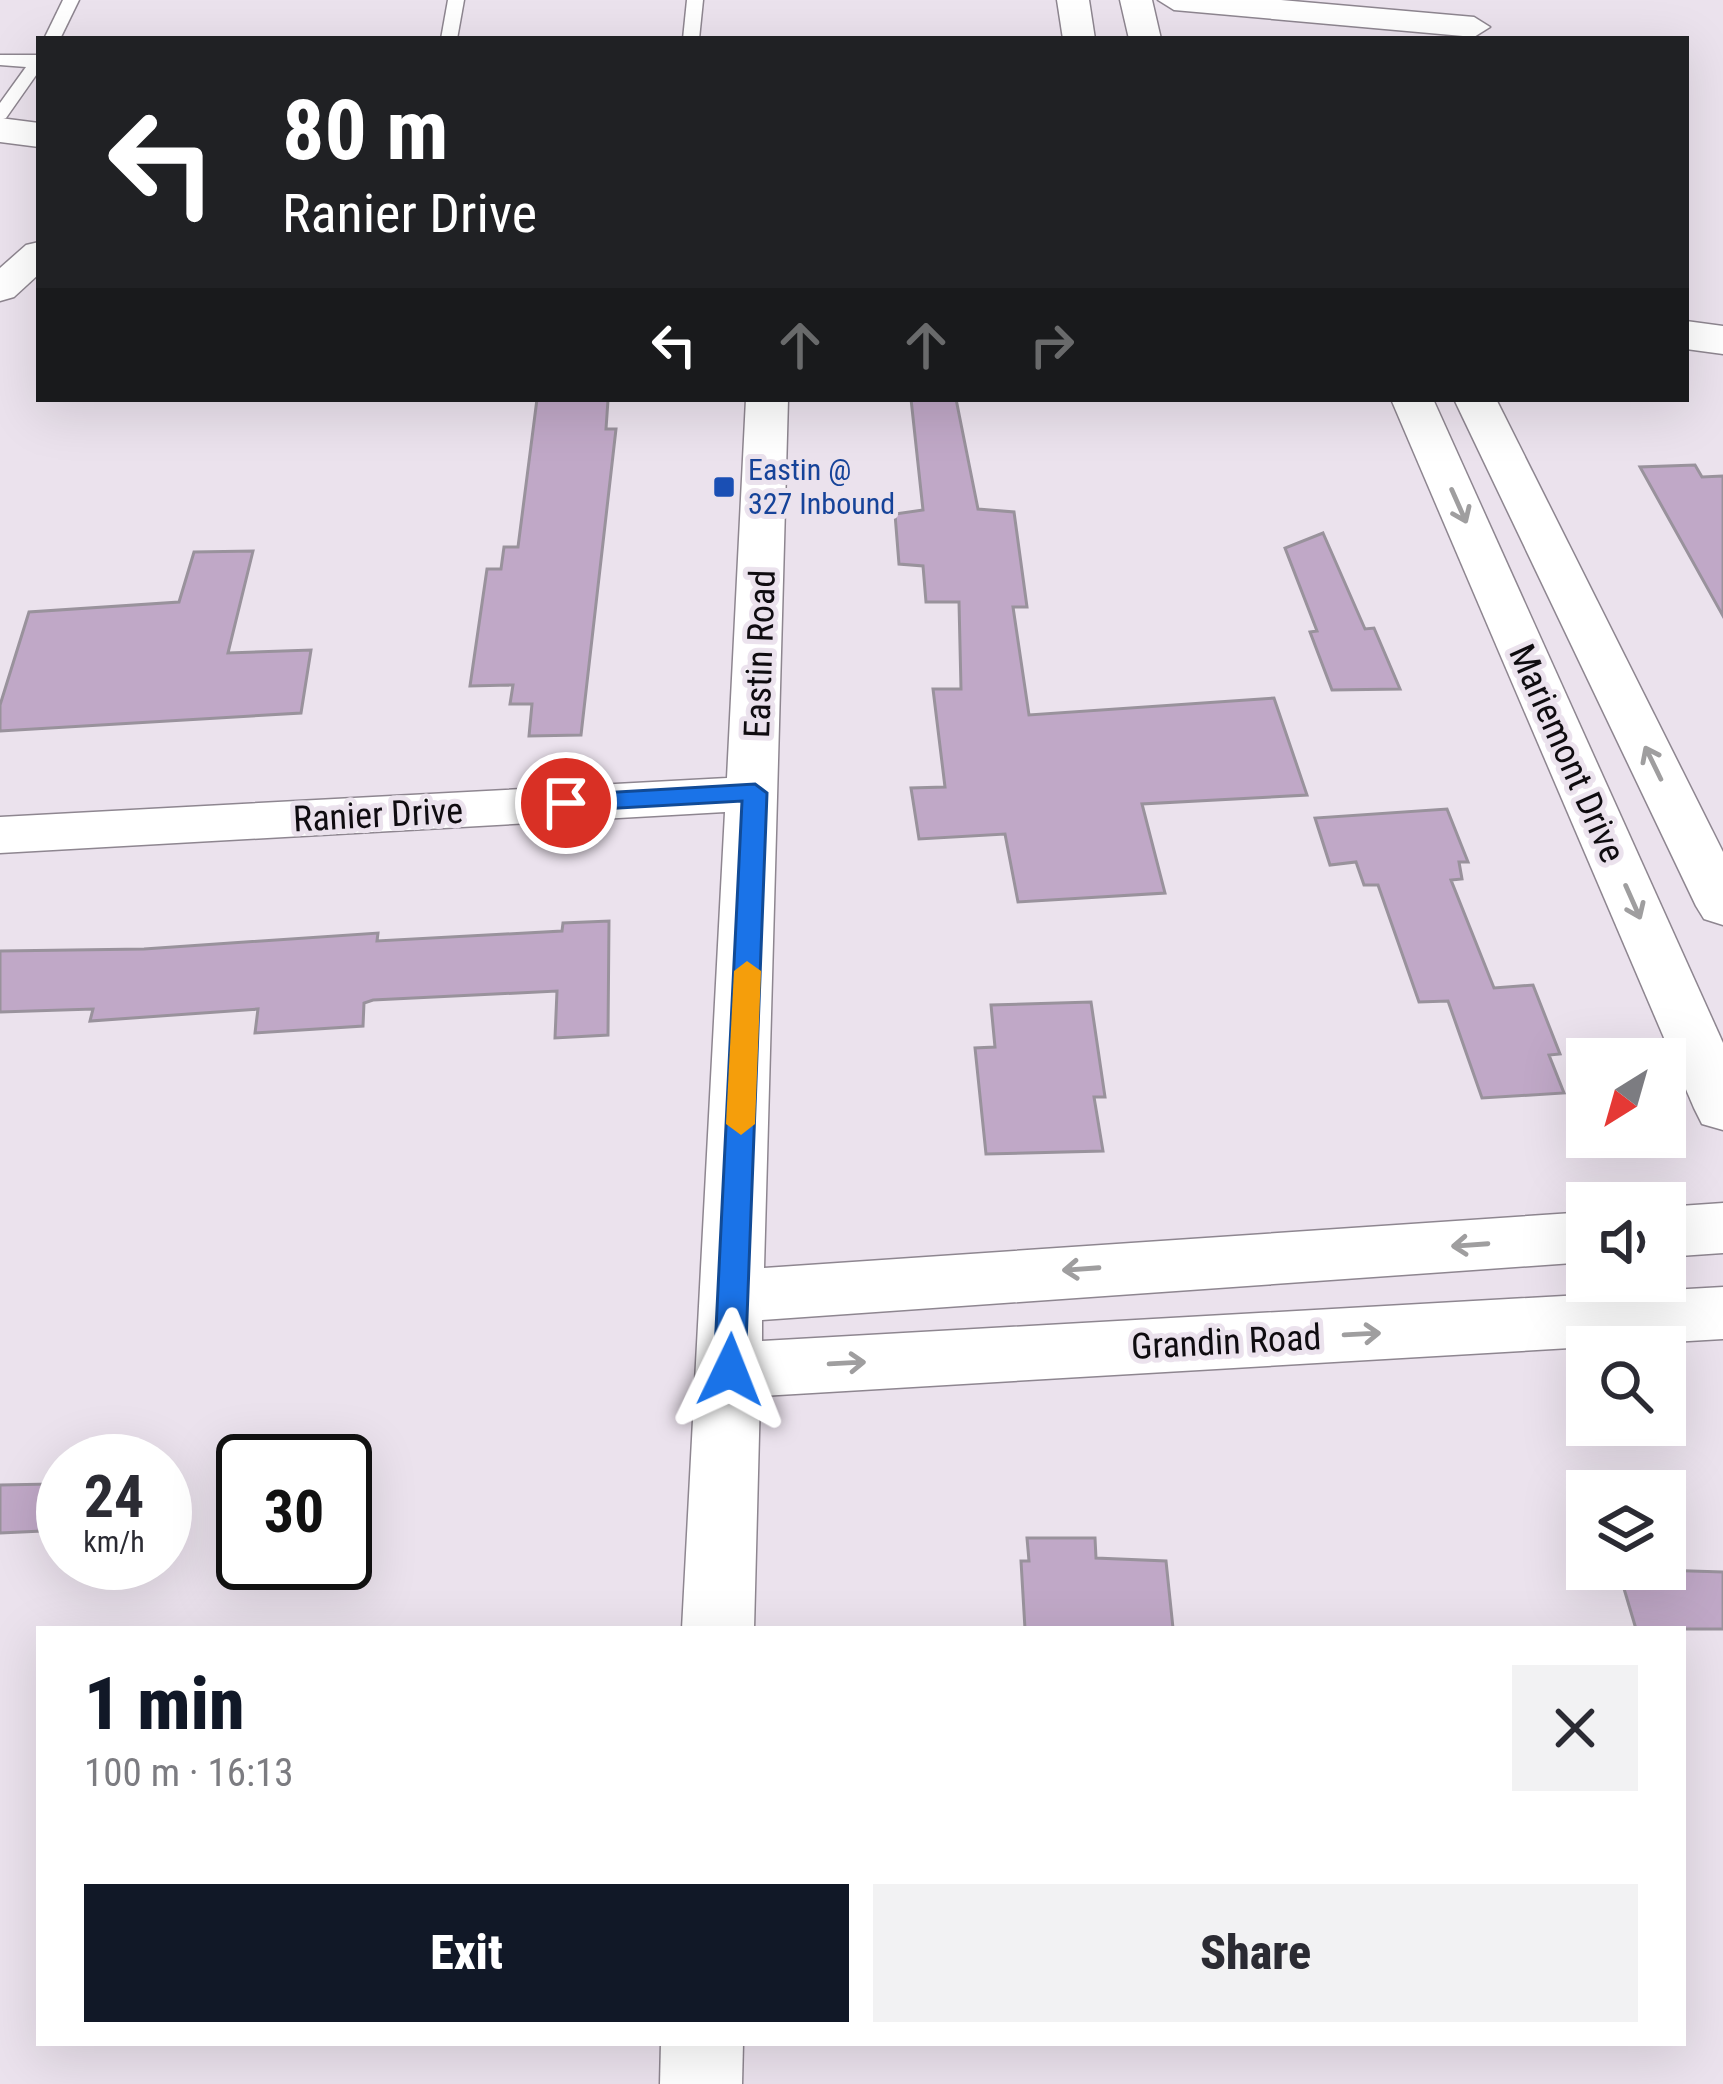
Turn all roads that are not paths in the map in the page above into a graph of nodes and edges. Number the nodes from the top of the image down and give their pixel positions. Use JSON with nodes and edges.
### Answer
{"nodes":[{"id":1,"x":71,"y":0,"type":"edge"},
{"id":2,"x":456,"y":0,"type":"edge"},
{"id":3,"x":694,"y":0,"type":"edge"},
{"id":4,"x":1072,"y":0,"type":"edge"},
{"id":5,"x":1136,"y":0,"type":"edge"},
{"id":6,"x":1174,"y":0,"type":"edge"},
{"id":7,"x":1474,"y":27,"type":"dead end"},
{"id":8,"x":53,"y":36,"type":"edge"},
{"id":9,"x":450,"y":36,"type":"edge"},
{"id":10,"x":692,"y":36,"type":"edge"},
{"id":11,"x":1078,"y":36,"type":"edge"},
{"id":12,"x":1144,"y":36,"type":"edge"},
{"id":13,"x":0,"y":60,"type":"edge"},
{"id":14,"x":36,"y":62,"type":"edge"},
{"id":15,"x":36,"y":65,"type":"edge"},
{"id":16,"x":0,"y":115,"type":"edge"},
{"id":17,"x":0,"y":130,"type":"edge"},
{"id":18,"x":36,"y":135,"type":"edge"},
{"id":19,"x":36,"y":257,"type":"edge"},
{"id":20,"x":0,"y":289,"type":"edge"},
{"id":21,"x":1689,"y":335,"type":"edge"},
{"id":22,"x":1723,"y":340,"type":"edge"},
{"id":23,"x":767,"y":402,"type":"edge"},
{"id":24,"x":1413,"y":402,"type":"edge"},
{"id":25,"x":1476,"y":402,"type":"edge"},
{"id":26,"x":755,"y":793,"type":"junction"},
{"id":27,"x":0,"y":835,"type":"edge"},
{"id":28,"x":1723,"y":906,"type":"edge"},
{"id":29,"x":1723,"y":1108,"type":"edge"},
{"id":30,"x":1723,"y":1228,"type":"edge"},
{"id":31,"x":1686,"y":1231,"type":"edge"},
{"id":32,"x":1566,"y":1238,"type":"edge"},
{"id":33,"x":733,"y":1296,"type":"junction"},
{"id":34,"x":1723,"y":1313,"type":"edge"},
{"id":35,"x":730,"y":1370,"type":"junction"},
{"id":36,"x":718,"y":1626,"type":"edge"},
{"id":37,"x":702,"y":2046,"type":"edge"},
{"id":38,"x":701,"y":2084,"type":"edge"}],
"edges":[{"from":1,"to":8,"type":"lane"},
{"from":2,"to":9,"type":"lane"},
{"from":3,"to":10,"type":"lane"},
{"from":4,"to":11,"type":"street"},
{"from":5,"to":12,"type":"street"},
{"from":6,"to":7,"type":"street"},
{"from":13,"to":14,"type":"lane"},
{"from":15,"to":16,"type":"lane"},
{"from":17,"to":18,"type":"main road"},
{"from":19,"to":20,"type":"street"},
{"from":21,"to":22,"type":"main road"},
{"from":23,"to":26,"type":"street","name":"Eastin Road"},
{"from":24,"to":29,"type":"street","name":"Mariemont Drive","one_way":true},
{"from":28,"to":25,"type":"street","name":"Mariemont Drive","one_way":true},
{"from":26,"to":27,"type":"street","name":"Ranier Drive"},
{"from":26,"to":33,"type":"street","name":"Eastin Road"},
{"from":30,"to":31,"type":"street"},
{"from":32,"to":33,"type":"street","one_way":true},
{"from":33,"to":35,"type":"street","name":"Eastin Road"},
{"from":35,"to":34,"type":"street","name":"Grandin Road","one_way":true},
{"from":35,"to":36,"type":"street","name":"Eastin Road"},
{"from":37,"to":38,"type":"street"}]}
